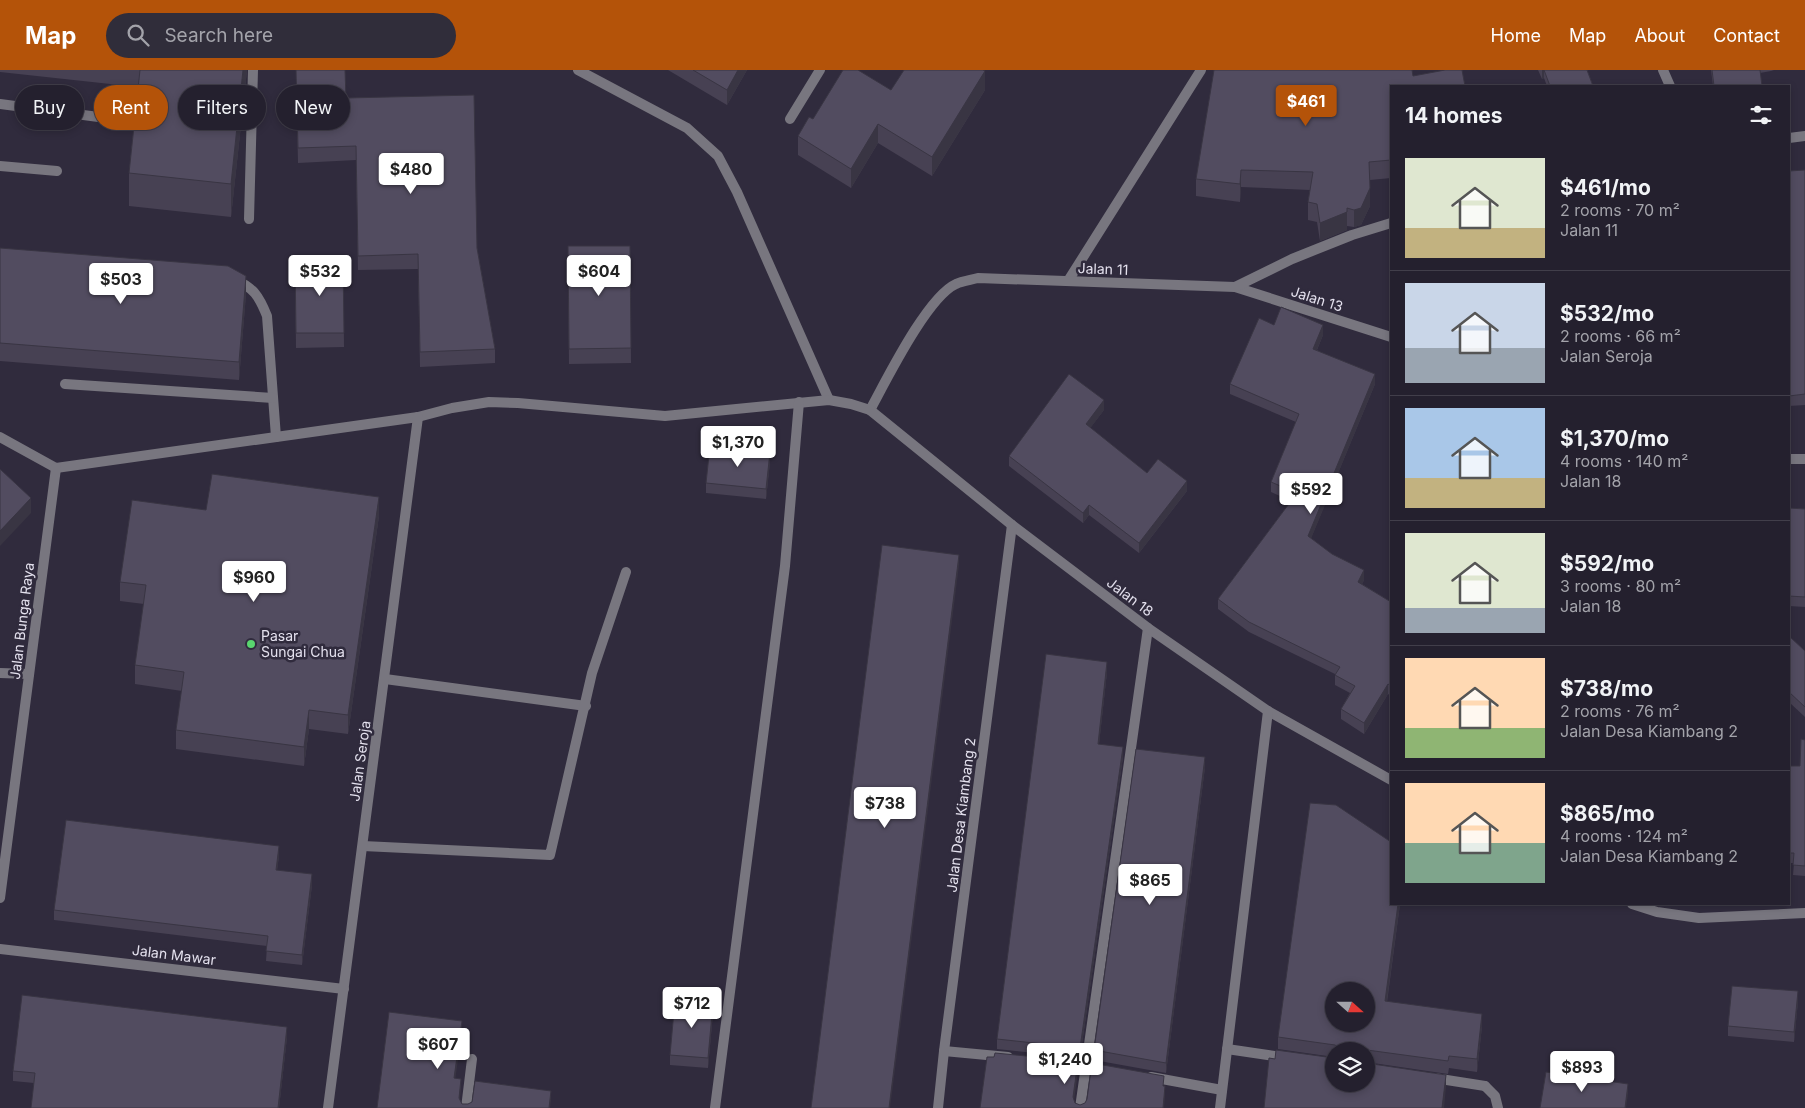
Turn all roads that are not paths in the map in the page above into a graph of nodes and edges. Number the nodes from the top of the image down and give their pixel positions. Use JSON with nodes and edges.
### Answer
{"nodes":[{"id":1,"x":253,"y":70,"type":"edge"},
{"id":2,"x":578,"y":70,"type":"edge"},
{"id":3,"x":820,"y":70,"type":"edge"},
{"id":4,"x":1201,"y":70,"type":"edge"},
{"id":5,"x":1663,"y":70,"type":"edge"},
{"id":6,"x":1670,"y":85,"type":"edge"},
{"id":7,"x":0,"y":104,"type":"edge"},
{"id":8,"x":94,"y":116,"type":"edge"},
{"id":9,"x":790,"y":119,"type":"dead end"},
{"id":10,"x":1805,"y":136,"type":"edge"},
{"id":11,"x":1790,"y":138,"type":"edge"},
{"id":12,"x":0,"y":166,"type":"edge"},
{"id":13,"x":57,"y":171,"type":"dead end"},
{"id":14,"x":249,"y":219,"type":"dead end"},
{"id":15,"x":1390,"y":223,"type":"edge"},
{"id":16,"x":227,"y":276,"type":"edge"},
{"id":17,"x":1068,"y":282,"type":"junction"},
{"id":18,"x":1235,"y":287,"type":"junction"},
{"id":19,"x":1390,"y":337,"type":"edge"},
{"id":20,"x":65,"y":384,"type":"dead end"},
{"id":21,"x":273,"y":398,"type":"junction"},
{"id":22,"x":828,"y":400,"type":"junction"},
{"id":23,"x":799,"y":402,"type":"junction"},
{"id":24,"x":870,"y":410,"type":"junction"},
{"id":25,"x":418,"y":417,"type":"junction"},
{"id":26,"x":0,"y":437,"type":"edge"},
{"id":27,"x":276,"y":437,"type":"junction"},
{"id":28,"x":1790,"y":459,"type":"edge"},
{"id":29,"x":1805,"y":459,"type":"edge"},
{"id":30,"x":56,"y":468,"type":"junction"},
{"id":31,"x":1012,"y":525,"type":"junction"},
{"id":32,"x":626,"y":572,"type":"dead end"},
{"id":33,"x":1148,"y":628,"type":"junction"},
{"id":34,"x":0,"y":673,"type":"edge"},
{"id":35,"x":29,"y":674,"type":"junction"},
{"id":36,"x":385,"y":679,"type":"junction"},
{"id":37,"x":586,"y":706,"type":"junction"},
{"id":38,"x":1268,"y":711,"type":"junction"},
{"id":39,"x":1390,"y":779,"type":"edge"},
{"id":40,"x":363,"y":846,"type":"junction"},
{"id":41,"x":0,"y":898,"type":"edge"},
{"id":42,"x":1635,"y":905,"type":"edge"},
{"id":43,"x":1805,"y":913,"type":"edge"},
{"id":44,"x":0,"y":949,"type":"edge"},
{"id":45,"x":344,"y":989,"type":"junction"},
{"id":46,"x":1227,"y":1050,"type":"junction"},
{"id":47,"x":944,"y":1051,"type":"junction"},
{"id":48,"x":472,"y":1059,"type":"dead end"},
{"id":49,"x":1019,"y":1059,"type":"edge"},
{"id":50,"x":1295,"y":1059,"type":"edge"},
{"id":51,"x":1144,"y":1076,"type":"edge"},
{"id":52,"x":1421,"y":1077,"type":"edge"},
{"id":53,"x":1222,"y":1090,"type":"junction"},
{"id":54,"x":328,"y":1108,"type":"edge"},
{"id":55,"x":466,"y":1108,"type":"edge"},
{"id":56,"x":715,"y":1108,"type":"edge"},
{"id":57,"x":938,"y":1108,"type":"edge"},
{"id":58,"x":1080,"y":1108,"type":"edge"},
{"id":59,"x":1220,"y":1108,"type":"edge"},
{"id":60,"x":1498,"y":1108,"type":"edge"}],
"edges":[{"from":1,"to":14,"type":"street"},
{"from":2,"to":22,"type":"street"},
{"from":3,"to":9,"type":"street"},
{"from":4,"to":17,"type":"street"},
{"from":5,"to":6,"type":"street"},
{"from":7,"to":8,"type":"street"},
{"from":10,"to":11,"type":"street"},
{"from":12,"to":13,"type":"street"},
{"from":15,"to":18,"type":"street","name":"Jalan 11"},
{"from":16,"to":21,"type":"street"},
{"from":17,"to":18,"type":"street","name":"Jalan 11"},
{"from":17,"to":24,"type":"street","name":"Jalan 11"},
{"from":18,"to":19,"type":"street","name":"Jalan 13"},
{"from":20,"to":21,"type":"street"},
{"from":21,"to":27,"type":"street"},
{"from":22,"to":23,"type":"street"},
{"from":22,"to":24,"type":"street"},
{"from":23,"to":25,"type":"street"},
{"from":23,"to":56,"type":"street"},
{"from":24,"to":31,"type":"street","name":"Jalan 18"},
{"from":25,"to":27,"type":"street"},
{"from":25,"to":36,"type":"street","name":"Jalan Seroja"},
{"from":26,"to":30,"type":"street"},
{"from":27,"to":30,"type":"street"},
{"from":28,"to":29,"type":"street"},
{"from":30,"to":35,"type":"street","name":"Jalan Bunga Raya"},
{"from":31,"to":33,"type":"street","name":"Jalan 18"},
{"from":31,"to":47,"type":"street","name":"Jalan Desa Kiambang 2"},
{"from":32,"to":37,"type":"street"},
{"from":33,"to":38,"type":"street","name":"Jalan 18"},
{"from":33,"to":58,"type":"street"},
{"from":34,"to":35,"type":"street"},
{"from":35,"to":41,"type":"street","name":"Jalan Bunga Raya"},
{"from":36,"to":37,"type":"street"},
{"from":36,"to":40,"type":"street","name":"Jalan Seroja"},
{"from":37,"to":40,"type":"street"},
{"from":38,"to":39,"type":"street","name":"Jalan 18"},
{"from":38,"to":46,"type":"street"},
{"from":40,"to":45,"type":"street","name":"Jalan Seroja"},
{"from":42,"to":43,"type":"street"},
{"from":44,"to":45,"type":"street","name":"Jalan Mawar"},
{"from":45,"to":54,"type":"street","name":"Jalan Seroja"},
{"from":46,"to":50,"type":"street"},
{"from":46,"to":53,"type":"street"},
{"from":47,"to":49,"type":"street"},
{"from":47,"to":57,"type":"street","name":"Jalan Desa Kiambang 2"},
{"from":48,"to":55,"type":"street"},
{"from":51,"to":53,"type":"street"},
{"from":52,"to":60,"type":"street"},
{"from":53,"to":59,"type":"street"}]}
